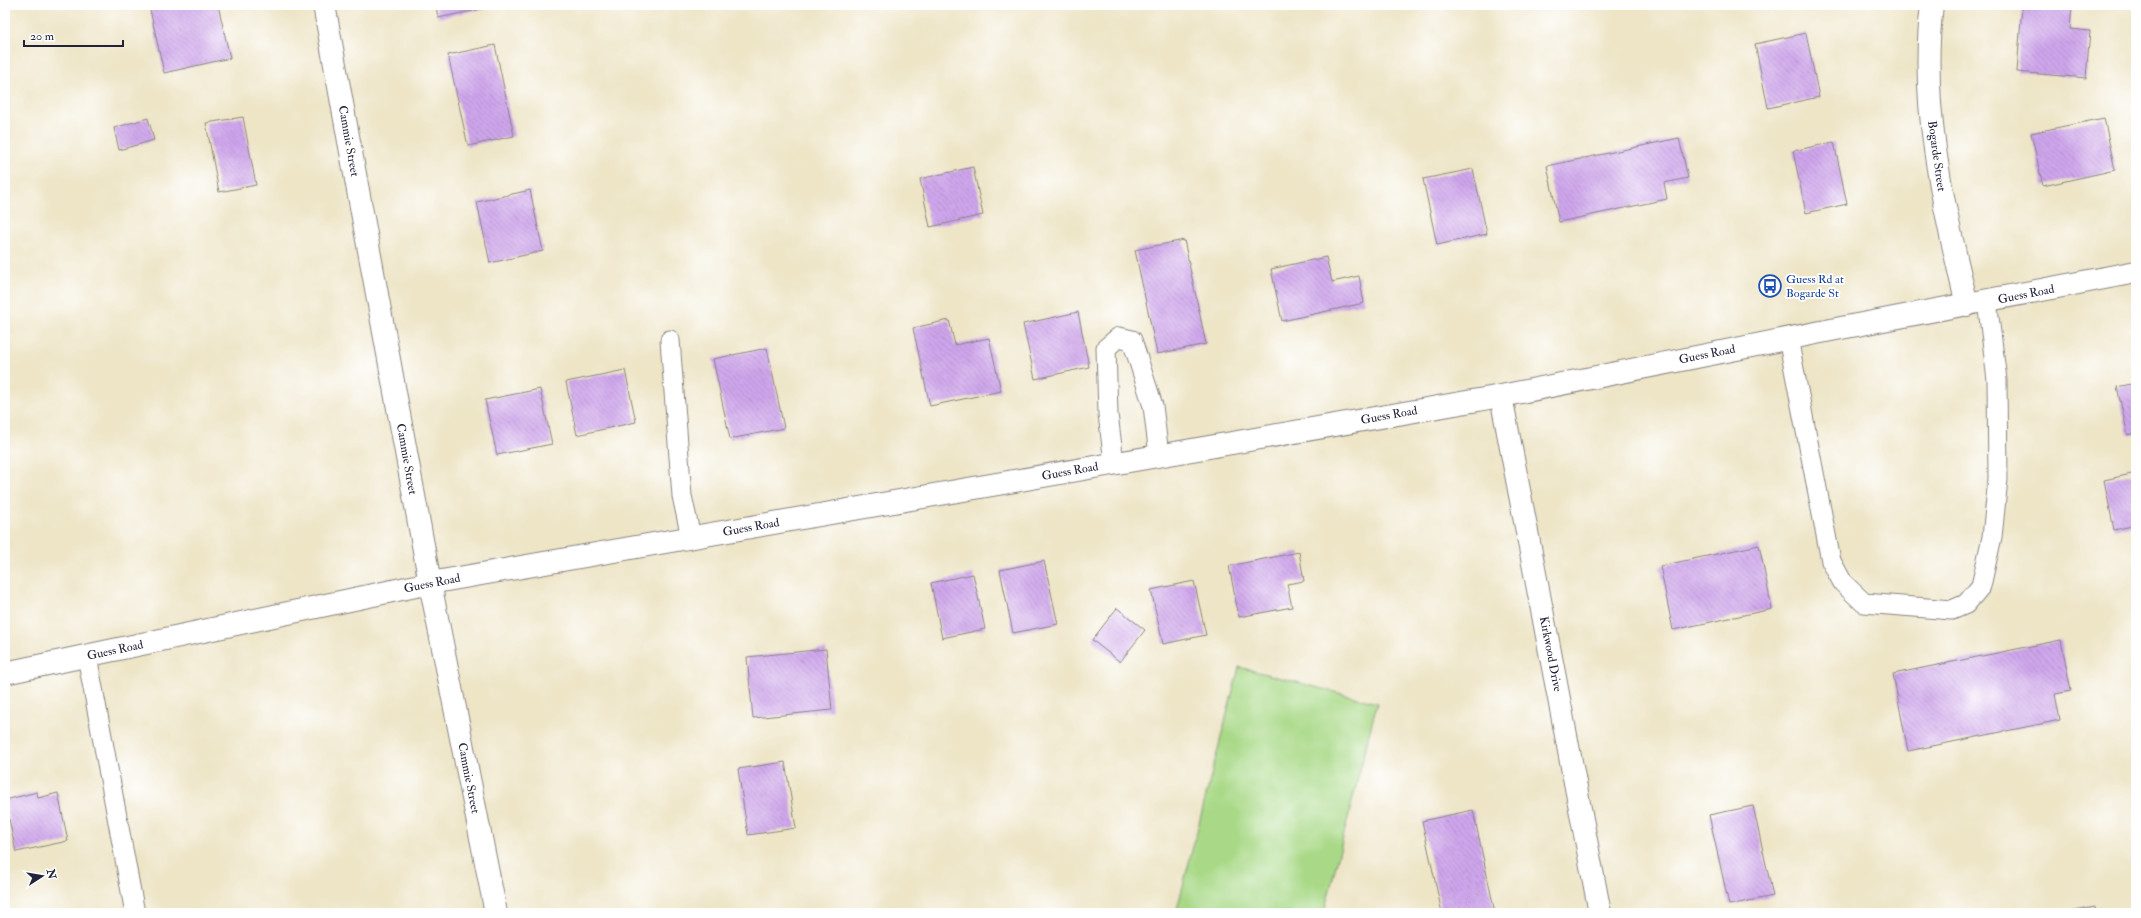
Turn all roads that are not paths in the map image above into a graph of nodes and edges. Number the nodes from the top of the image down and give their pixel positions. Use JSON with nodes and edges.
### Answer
{"nodes":[{"id":1,"x":324,"y":5,"type":"edge"},
{"id":2,"x":1932,"y":5,"type":"edge"},
{"id":3,"x":2136,"y":272,"type":"edge"},
{"id":4,"x":1977,"y":303,"type":"junction"},
{"id":5,"x":1788,"y":338,"type":"junction"},
{"id":6,"x":670,"y":340,"type":"dead end"},
{"id":7,"x":1501,"y":396,"type":"junction"},
{"id":8,"x":1159,"y":456,"type":"junction"},
{"id":9,"x":1114,"y":463,"type":"junction"},
{"id":10,"x":691,"y":537,"type":"junction"},
{"id":11,"x":430,"y":583,"type":"junction"},
{"id":12,"x":87,"y":656,"type":"junction"},
{"id":13,"x":5,"y":674,"type":"edge"},
{"id":14,"x":135,"y":913,"type":"edge"},
{"id":15,"x":496,"y":913,"type":"edge"},
{"id":16,"x":1600,"y":913,"type":"edge"}],
"edges":[{"from":1,"to":11,"type":"main road","name":"Cammie Street"},
{"from":2,"to":4,"type":"main road","name":"Bogarde Street"},
{"from":3,"to":4,"type":"main road","name":"Guess Road"},
{"from":4,"to":5,"type":"main road","name":"Guess Road"},
{"from":4,"to":5,"type":"lane"},
{"from":5,"to":7,"type":"main road","name":"Guess Road"},
{"from":6,"to":10,"type":"lane"},
{"from":7,"to":8,"type":"main road","name":"Guess Road"},
{"from":7,"to":16,"type":"main road","name":"Kirkwood Drive"},
{"from":8,"to":9,"type":"main road","name":"Guess Road"},
{"from":8,"to":9,"type":"lane"},
{"from":9,"to":10,"type":"main road","name":"Guess Road"},
{"from":10,"to":11,"type":"main road","name":"Guess Road"},
{"from":11,"to":12,"type":"main road","name":"Guess Road"},
{"from":11,"to":15,"type":"main road","name":"Cammie Street"},
{"from":12,"to":13,"type":"main road","name":"Guess Road"},
{"from":12,"to":14,"type":"lane"}]}
